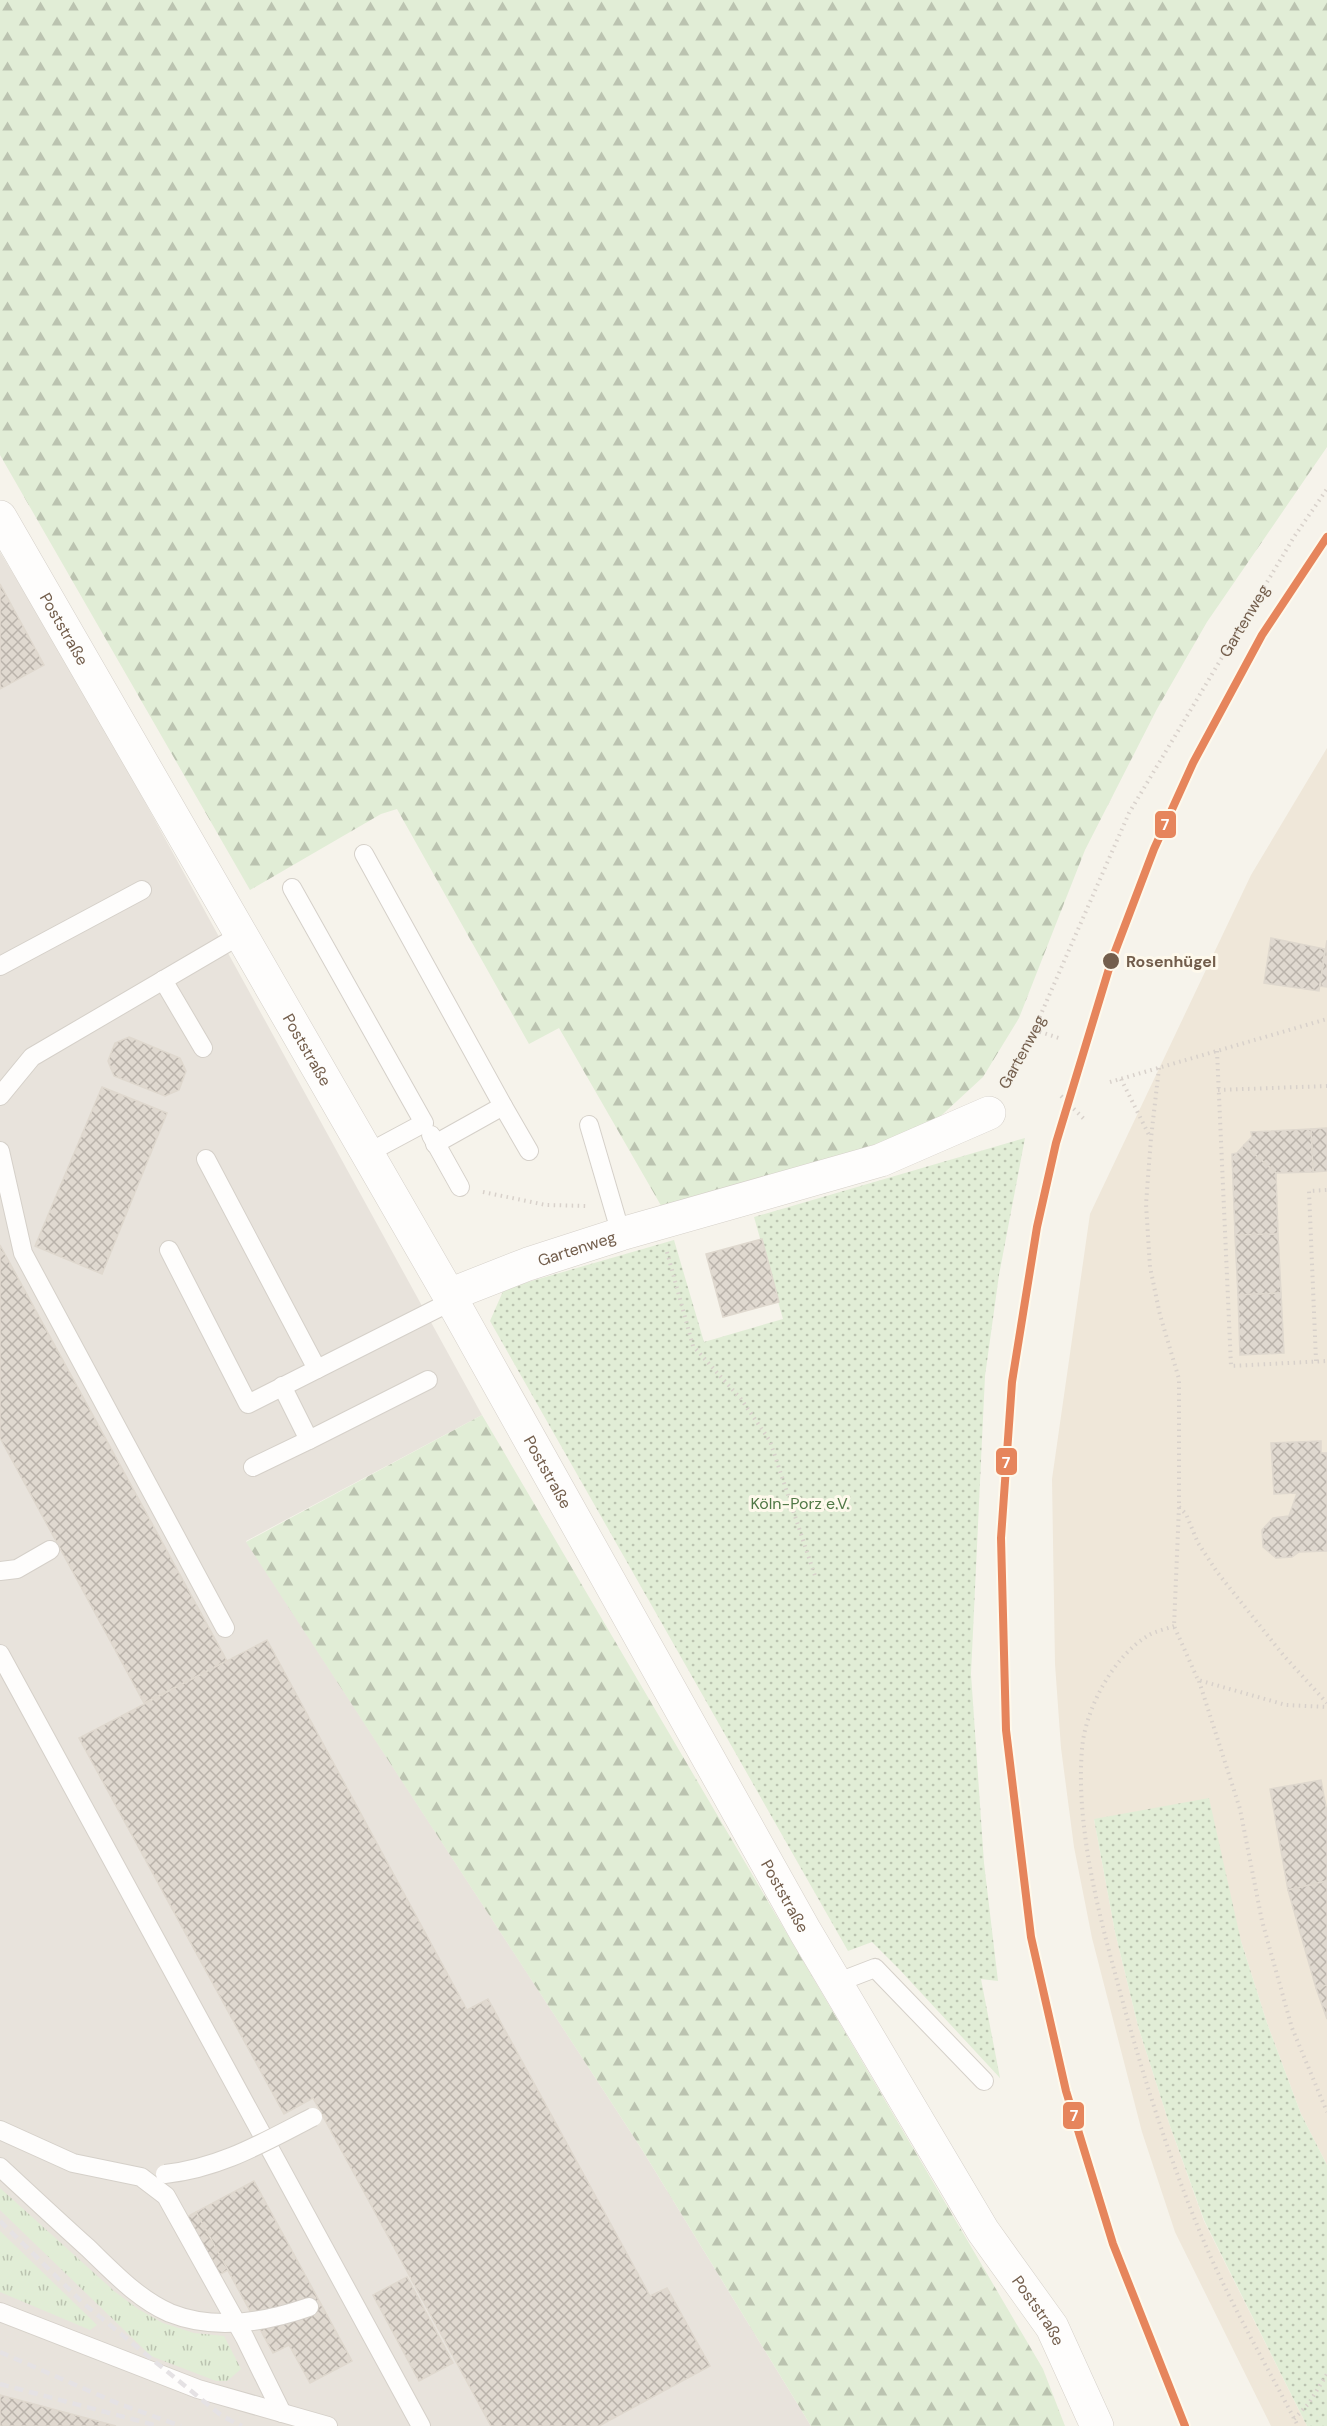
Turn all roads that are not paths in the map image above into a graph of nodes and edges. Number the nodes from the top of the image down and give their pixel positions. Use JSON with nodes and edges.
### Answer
{"nodes":[{"id":1,"x":0,"y":517,"type":"edge"},
{"id":2,"x":364,"y":854,"type":"dead end"},
{"id":3,"x":292,"y":888,"type":"dead end"},
{"id":4,"x":142,"y":890,"type":"dead end"},
{"id":5,"x":242,"y":934,"type":"junction"},
{"id":6,"x":0,"y":966,"type":"edge"},
{"id":7,"x":163,"y":980,"type":"junction"},
{"id":8,"x":203,"y":1048,"type":"dead end"},
{"id":9,"x":0,"y":1096,"type":"edge"},
{"id":10,"x":503,"y":1106,"type":"junction"},
{"id":11,"x":989,"y":1113,"type":"road end"},
{"id":12,"x":424,"y":1123,"type":"junction"},
{"id":13,"x":589,"y":1125,"type":"dead end"},
{"id":14,"x":435,"y":1144,"type":"junction"},
{"id":15,"x":0,"y":1151,"type":"edge"},
{"id":16,"x":529,"y":1151,"type":"dead end"},
{"id":17,"x":368,"y":1153,"type":"junction"},
{"id":18,"x":206,"y":1160,"type":"dead end"},
{"id":19,"x":460,"y":1187,"type":"road end"},
{"id":20,"x":621,"y":1234,"type":"junction"},
{"id":21,"x":169,"y":1250,"type":"dead end"},
{"id":22,"x":451,"y":1298,"type":"junction"},
{"id":23,"x":317,"y":1369,"type":"junction"},
{"id":24,"x":428,"y":1380,"type":"dead end"},
{"id":25,"x":282,"y":1386,"type":"junction"},
{"id":26,"x":309,"y":1440,"type":"junction"},
{"id":27,"x":253,"y":1467,"type":"dead end"},
{"id":28,"x":50,"y":1550,"type":"dead end"},
{"id":29,"x":0,"y":1570,"type":"edge"},
{"id":30,"x":225,"y":1628,"type":"dead end"},
{"id":31,"x":0,"y":1654,"type":"edge"},
{"id":32,"x":836,"y":1983,"type":"junction"},
{"id":33,"x":984,"y":2081,"type":"dead end"},
{"id":34,"x":313,"y":2118,"type":"dead end"},
{"id":35,"x":0,"y":2130,"type":"edge"},
{"id":36,"x":0,"y":2167,"type":"edge"},
{"id":37,"x":141,"y":2177,"type":"junction"},
{"id":38,"x":309,"y":2307,"type":"dead end"},
{"id":39,"x":0,"y":2312,"type":"edge"},
{"id":40,"x":282,"y":2413,"type":"junction"},
{"id":41,"x":328,"y":2426,"type":"edge"},
{"id":42,"x":421,"y":2426,"type":"edge"},
{"id":43,"x":1097,"y":2426,"type":"edge"}],
"edges":[{"from":1,"to":5,"type":"street","name":"Poststraße"},
{"from":2,"to":10,"type":"lane"},
{"from":3,"to":12,"type":"lane"},
{"from":4,"to":6,"type":"lane"},
{"from":5,"to":7,"type":"lane"},
{"from":5,"to":17,"type":"street","name":"Poststraße"},
{"from":7,"to":8,"type":"lane"},
{"from":7,"to":9,"type":"lane"},
{"from":10,"to":14,"type":"lane"},
{"from":10,"to":16,"type":"lane"},
{"from":11,"to":20,"type":"street","name":"Gartenweg"},
{"from":12,"to":14,"type":"lane"},
{"from":12,"to":17,"type":"lane"},
{"from":13,"to":20,"type":"lane"},
{"from":14,"to":19,"type":"lane"},
{"from":15,"to":30,"type":"lane"},
{"from":17,"to":22,"type":"street","name":"Poststraße"},
{"from":18,"to":23,"type":"lane"},
{"from":20,"to":22,"type":"street","name":"Gartenweg"},
{"from":21,"to":25,"type":"lane"},
{"from":22,"to":23,"type":"lane"},
{"from":22,"to":32,"type":"street","name":"Poststraße"},
{"from":23,"to":25,"type":"lane"},
{"from":24,"to":26,"type":"lane"},
{"from":25,"to":26,"type":"lane"},
{"from":26,"to":27,"type":"lane"},
{"from":28,"to":29,"type":"lane"},
{"from":31,"to":42,"type":"lane"},
{"from":32,"to":33,"type":"lane"},
{"from":32,"to":43,"type":"street","name":"Poststraße"},
{"from":34,"to":37,"type":"lane","bridge":true},
{"from":35,"to":37,"type":"lane"},
{"from":36,"to":38,"type":"lane"},
{"from":37,"to":40,"type":"lane"},
{"from":39,"to":40,"type":"lane"},
{"from":40,"to":41,"type":"lane"}]}
